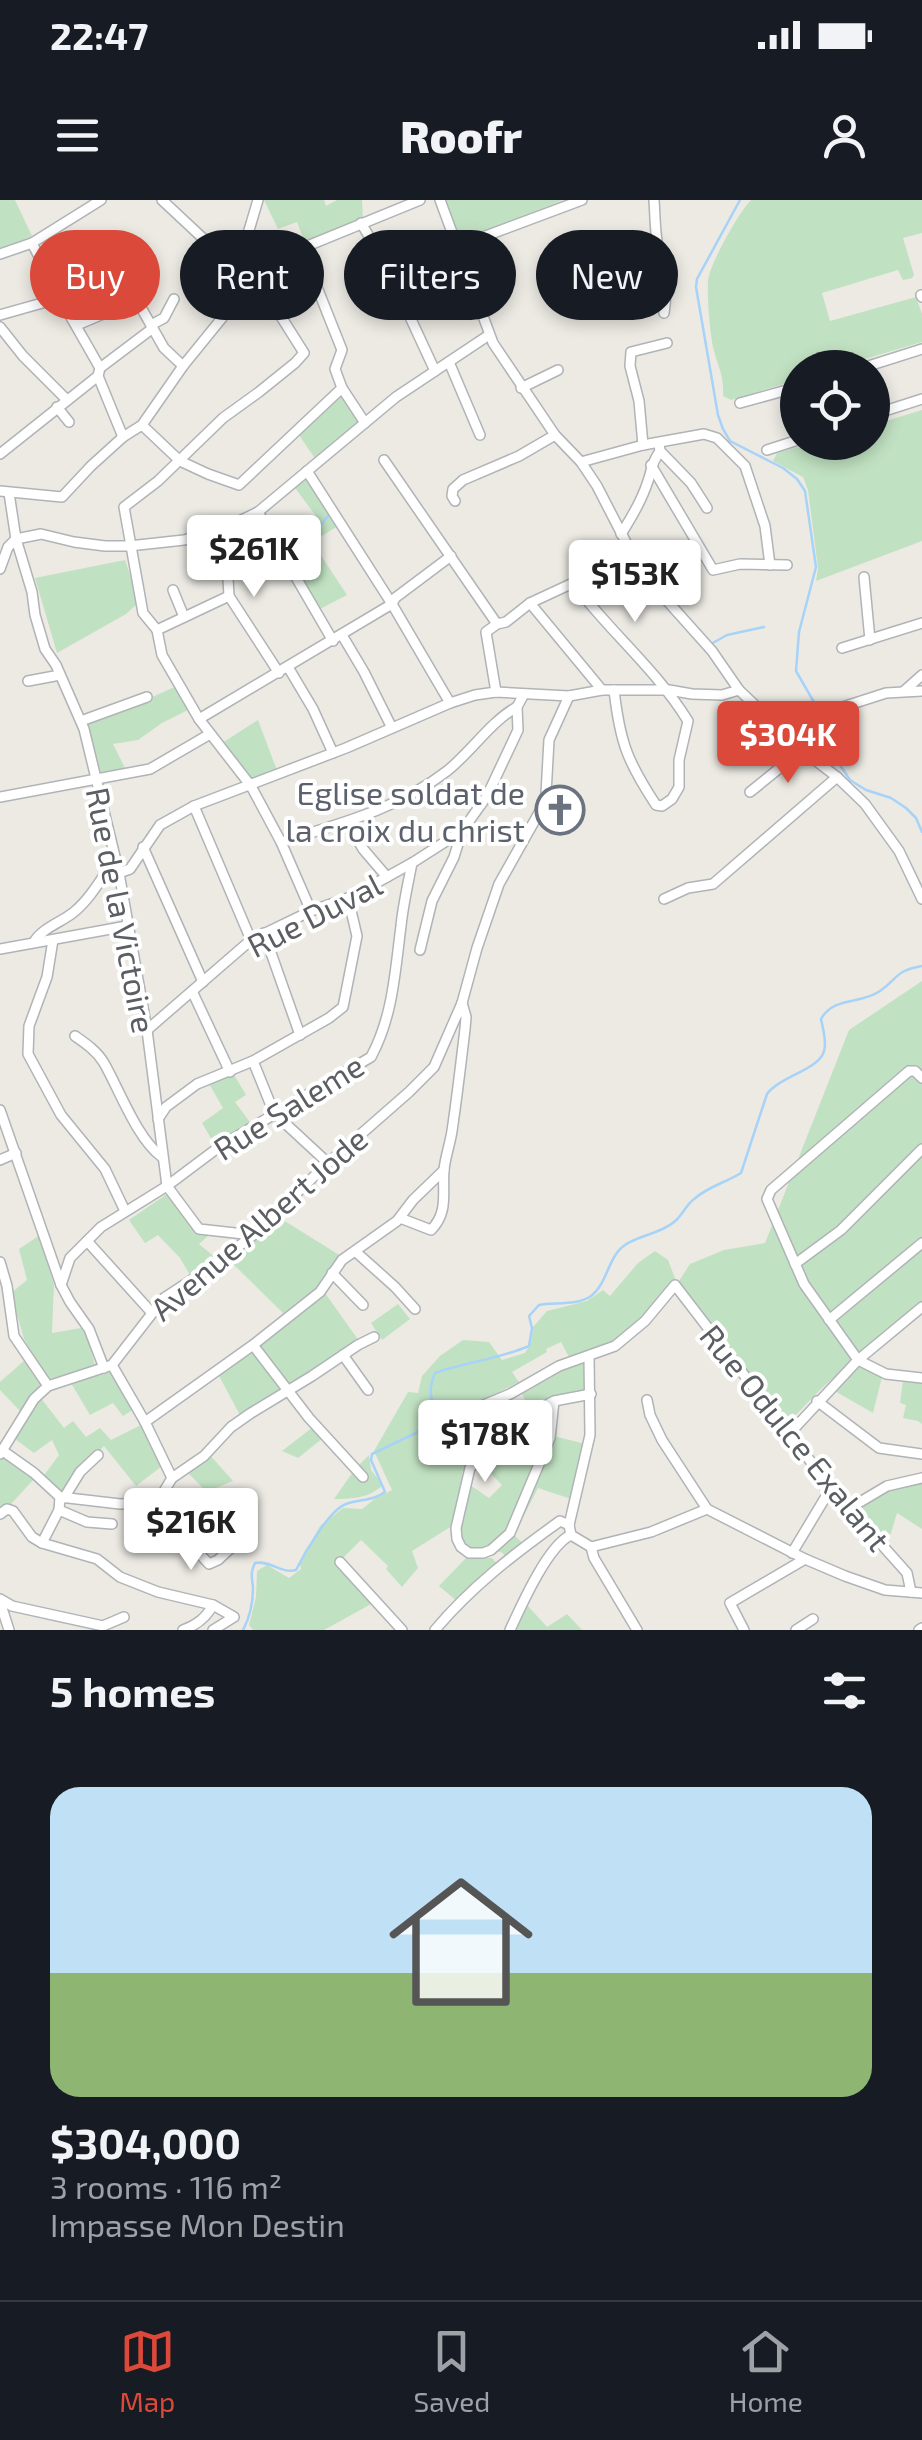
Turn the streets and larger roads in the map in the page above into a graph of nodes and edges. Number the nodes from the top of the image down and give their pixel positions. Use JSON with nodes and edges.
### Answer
{"nodes":[{"id":1,"x":100,"y":200,"type":"edge"},
{"id":2,"x":162,"y":200,"type":"edge"},
{"id":3,"x":258,"y":200,"type":"edge"},
{"id":4,"x":420,"y":200,"type":"edge"},
{"id":5,"x":440,"y":200,"type":"edge"},
{"id":6,"x":582,"y":200,"type":"edge"},
{"id":7,"x":654,"y":200,"type":"edge"},
{"id":8,"x":82,"y":204,"type":"edge"},
{"id":9,"x":361,"y":223,"type":"junction"},
{"id":10,"x":49,"y":230,"type":"edge"},
{"id":11,"x":197,"y":230,"type":"edge"},
{"id":12,"x":251,"y":230,"type":"edge"},
{"id":13,"x":450,"y":230,"type":"edge"},
{"id":14,"x":504,"y":230,"type":"edge"},
{"id":15,"x":656,"y":230,"type":"edge"},
{"id":16,"x":324,"y":238,"type":"edge"},
{"id":17,"x":30,"y":244,"type":"edge"},
{"id":18,"x":0,"y":254,"type":"edge"},
{"id":19,"x":174,"y":299,"type":"dead end"},
{"id":20,"x":324,"y":305,"type":"edge"},
{"id":21,"x":30,"y":306,"type":"edge"},
{"id":22,"x":0,"y":315,"type":"edge"},
{"id":23,"x":73,"y":320,"type":"edge"},
{"id":24,"x":220,"y":320,"type":"edge"},
{"id":25,"x":280,"y":320,"type":"edge"},
{"id":26,"x":483,"y":320,"type":"edge"},
{"id":27,"x":0,"y":326,"type":"edge"},
{"id":28,"x":77,"y":326,"type":"junction"},
{"id":29,"x":152,"y":326,"type":"junction"},
{"id":30,"x":489,"y":335,"type":"junction"},
{"id":31,"x":667,"y":344,"type":"dead end"},
{"id":32,"x":922,"y":350,"type":"edge"},
{"id":33,"x":890,"y":360,"type":"edge"},
{"id":34,"x":449,"y":362,"type":"junction"},
{"id":35,"x":183,"y":366,"type":"junction"},
{"id":36,"x":558,"y":370,"type":"dead end"},
{"id":37,"x":435,"y":371,"type":"junction"},
{"id":38,"x":99,"y":372,"type":"junction"},
{"id":39,"x":342,"y":388,"type":"junction"},
{"id":40,"x":521,"y":388,"type":"junction"},
{"id":41,"x":780,"y":392,"type":"edge"},
{"id":42,"x":66,"y":399,"type":"junction"},
{"id":43,"x":922,"y":399,"type":"edge"},
{"id":44,"x":740,"y":404,"type":"dead end"},
{"id":45,"x":57,"y":407,"type":"junction"},
{"id":46,"x":890,"y":409,"type":"edge"},
{"id":47,"x":69,"y":422,"type":"dead end"},
{"id":48,"x":365,"y":422,"type":"junction"},
{"id":49,"x":142,"y":425,"type":"junction"},
{"id":50,"x":480,"y":435,"type":"dead end"},
{"id":51,"x":555,"y":435,"type":"junction"},
{"id":52,"x":123,"y":437,"type":"junction"},
{"id":53,"x":642,"y":445,"type":"junction"},
{"id":54,"x":780,"y":446,"type":"edge"},
{"id":55,"x":660,"y":447,"type":"junction"},
{"id":56,"x":768,"y":450,"type":"dead end"},
{"id":57,"x":0,"y":454,"type":"edge"},
{"id":58,"x":384,"y":460,"type":"dead end"},
{"id":59,"x":180,"y":461,"type":"junction"},
{"id":60,"x":581,"y":462,"type":"junction"},
{"id":61,"x":651,"y":464,"type":"junction"},
{"id":62,"x":308,"y":471,"type":"junction"},
{"id":63,"x":4,"y":492,"type":"edge"},
{"id":64,"x":455,"y":501,"type":"dead end"},
{"id":65,"x":707,"y":508,"type":"dead end"},
{"id":66,"x":258,"y":512,"type":"junction"},
{"id":67,"x":225,"y":528,"type":"junction"},
{"id":68,"x":621,"y":534,"type":"junction"},
{"id":69,"x":16,"y":539,"type":"junction"},
{"id":70,"x":129,"y":546,"type":"junction"},
{"id":71,"x":630,"y":550,"type":"junction"},
{"id":72,"x":451,"y":556,"type":"junction"},
{"id":73,"x":1,"y":562,"type":"edge"},
{"id":74,"x":770,"y":564,"type":"junction"},
{"id":75,"x":787,"y":564,"type":"dead end"},
{"id":76,"x":864,"y":578,"type":"dead end"},
{"id":77,"x":573,"y":583,"type":"junction"},
{"id":78,"x":173,"y":590,"type":"dead end"},
{"id":79,"x":229,"y":596,"type":"junction"},
{"id":80,"x":530,"y":603,"type":"junction"},
{"id":81,"x":392,"y":604,"type":"junction"},
{"id":82,"x":184,"y":617,"type":"junction"},
{"id":83,"x":496,"y":624,"type":"junction"},
{"id":84,"x":922,"y":624,"type":"edge"},
{"id":85,"x":157,"y":630,"type":"junction"},
{"id":86,"x":337,"y":638,"type":"junction"},
{"id":87,"x":870,"y":640,"type":"junction"},
{"id":88,"x":842,"y":648,"type":"dead end"},
{"id":89,"x":284,"y":670,"type":"junction"},
{"id":90,"x":60,"y":675,"type":"junction"},
{"id":91,"x":922,"y":675,"type":"edge"},
{"id":92,"x":28,"y":681,"type":"dead end"},
{"id":93,"x":602,"y":690,"type":"junction"},
{"id":94,"x":614,"y":690,"type":"junction"},
{"id":95,"x":669,"y":690,"type":"junction"},
{"id":96,"x":739,"y":690,"type":"junction"},
{"id":97,"x":904,"y":691,"type":"junction"},
{"id":98,"x":922,"y":691,"type":"edge"},
{"id":99,"x":496,"y":692,"type":"junction"},
{"id":100,"x":524,"y":694,"type":"junction"},
{"id":101,"x":569,"y":696,"type":"junction"},
{"id":102,"x":147,"y":697,"type":"dead end"},
{"id":103,"x":450,"y":703,"type":"junction"},
{"id":104,"x":517,"y":707,"type":"junction"},
{"id":105,"x":828,"y":712,"type":"dead end"},
{"id":106,"x":199,"y":719,"type":"junction"},
{"id":107,"x":81,"y":721,"type":"junction"},
{"id":108,"x":392,"y":728,"type":"junction"},
{"id":109,"x":210,"y":734,"type":"junction"},
{"id":110,"x":802,"y":750,"type":"junction"},
{"id":111,"x":333,"y":752,"type":"junction"},
{"id":112,"x":837,"y":777,"type":"junction"},
{"id":113,"x":96,"y":778,"type":"junction"},
{"id":114,"x":251,"y":786,"type":"junction"},
{"id":115,"x":750,"y":792,"type":"dead end"},
{"id":116,"x":0,"y":797,"type":"edge"},
{"id":117,"x":194,"y":806,"type":"junction"},
{"id":118,"x":346,"y":822,"type":"junction"},
{"id":119,"x":462,"y":831,"type":"junction"},
{"id":120,"x":281,"y":842,"type":"junction"},
{"id":121,"x":143,"y":847,"type":"junction"},
{"id":122,"x":115,"y":859,"type":"junction"},
{"id":123,"x":412,"y":864,"type":"junction"},
{"id":124,"x":119,"y":873,"type":"junction"},
{"id":125,"x":387,"y":878,"type":"junction"},
{"id":126,"x":348,"y":898,"type":"junction"},
{"id":127,"x":664,"y":898,"type":"dead end"},
{"id":128,"x":922,"y":899,"type":"edge"},
{"id":129,"x":311,"y":911,"type":"junction"},
{"id":130,"x":127,"y":926,"type":"junction"},
{"id":131,"x":264,"y":933,"type":"junction"},
{"id":132,"x":52,"y":940,"type":"junction"},
{"id":133,"x":251,"y":940,"type":"junction"},
{"id":134,"x":34,"y":942,"type":"junction"},
{"id":135,"x":0,"y":949,"type":"edge"},
{"id":136,"x":420,"y":950,"type":"dead end"},
{"id":137,"x":203,"y":982,"type":"junction"},
{"id":138,"x":192,"y":991,"type":"junction"},
{"id":139,"x":462,"y":1003,"type":"junction"},
{"id":140,"x":147,"y":1030,"type":"junction"},
{"id":141,"x":300,"y":1035,"type":"junction"},
{"id":142,"x":75,"y":1036,"type":"dead end"},
{"id":143,"x":253,"y":1061,"type":"junction"},
{"id":144,"x":230,"y":1072,"type":"junction"},
{"id":145,"x":922,"y":1078,"type":"edge"},
{"id":146,"x":0,"y":1110,"type":"edge"},
{"id":147,"x":274,"y":1113,"type":"junction"},
{"id":148,"x":158,"y":1119,"type":"junction"},
{"id":149,"x":922,"y":1149,"type":"edge"},
{"id":150,"x":16,"y":1153,"type":"junction"},
{"id":151,"x":162,"y":1157,"type":"junction"},
{"id":152,"x":0,"y":1160,"type":"edge"},
{"id":153,"x":328,"y":1163,"type":"junction"},
{"id":154,"x":444,"y":1170,"type":"junction"},
{"id":155,"x":166,"y":1186,"type":"junction"},
{"id":156,"x":125,"y":1212,"type":"junction"},
{"id":157,"x":400,"y":1218,"type":"junction"},
{"id":158,"x":253,"y":1235,"type":"junction"},
{"id":159,"x":87,"y":1241,"type":"junction"},
{"id":160,"x":922,"y":1244,"type":"edge"},
{"id":161,"x":356,"y":1252,"type":"junction"},
{"id":162,"x":0,"y":1262,"type":"edge"},
{"id":163,"x":795,"y":1264,"type":"junction"},
{"id":164,"x":332,"y":1272,"type":"junction"},
{"id":165,"x":61,"y":1284,"type":"junction"},
{"id":166,"x":363,"y":1305,"type":"dead end"},
{"id":167,"x":922,"y":1308,"type":"edge"},
{"id":168,"x":415,"y":1309,"type":"dead end"},
{"id":169,"x":152,"y":1313,"type":"junction"},
{"id":170,"x":829,"y":1320,"type":"junction"},
{"id":171,"x":374,"y":1337,"type":"dead end"},
{"id":172,"x":253,"y":1345,"type":"junction"},
{"id":173,"x":343,"y":1355,"type":"junction"},
{"id":174,"x":590,"y":1356,"type":"junction"},
{"id":175,"x":858,"y":1360,"type":"junction"},
{"id":176,"x":108,"y":1366,"type":"junction"},
{"id":177,"x":922,"y":1378,"type":"edge"},
{"id":178,"x":48,"y":1386,"type":"junction"},
{"id":179,"x":288,"y":1389,"type":"junction"},
{"id":180,"x":368,"y":1390,"type":"dead end"},
{"id":181,"x":591,"y":1394,"type":"junction"},
{"id":182,"x":647,"y":1400,"type":"dead end"},
{"id":183,"x":554,"y":1401,"type":"junction"},
{"id":184,"x":817,"y":1402,"type":"junction"},
{"id":185,"x":462,"y":1420,"type":"dead end"},
{"id":186,"x":145,"y":1422,"type":"junction"},
{"id":187,"x":790,"y":1432,"type":"junction"},
{"id":188,"x":2,"y":1453,"type":"edge"},
{"id":189,"x":98,"y":1454,"type":"dead end"},
{"id":190,"x":922,"y":1454,"type":"edge"},
{"id":191,"x":363,"y":1476,"type":"dead end"},
{"id":192,"x":172,"y":1478,"type":"junction"},
{"id":193,"x":922,"y":1478,"type":"edge"},
{"id":194,"x":831,"y":1488,"type":"junction"},
{"id":195,"x":163,"y":1493,"type":"junction"},
{"id":196,"x":62,"y":1498,"type":"junction"},
{"id":197,"x":707,"y":1508,"type":"junction"},
{"id":198,"x":850,"y":1508,"type":"junction"},
{"id":199,"x":58,"y":1510,"type":"junction"},
{"id":200,"x":0,"y":1514,"type":"edge"},
{"id":201,"x":112,"y":1524,"type":"dead end"},
{"id":202,"x":570,"y":1530,"type":"junction"},
{"id":203,"x":248,"y":1532,"type":"dead end"},
{"id":204,"x":42,"y":1544,"type":"junction"},
{"id":205,"x":591,"y":1547,"type":"junction"},
{"id":206,"x":491,"y":1550,"type":"junction"},
{"id":207,"x":792,"y":1552,"type":"junction"},
{"id":208,"x":805,"y":1559,"type":"junction"},
{"id":209,"x":340,"y":1562,"type":"dead end"},
{"id":210,"x":502,"y":1565,"type":"junction"},
{"id":211,"x":916,"y":1592,"type":"edge"},
{"id":212,"x":0,"y":1601,"type":"edge"},
{"id":213,"x":213,"y":1605,"type":"junction"},
{"id":214,"x":124,"y":1617,"type":"dead end"},
{"id":215,"x":813,"y":1618,"type":"dead end"},
{"id":216,"x":101,"y":1628,"type":"edge"},
{"id":217,"x":9,"y":1630,"type":"edge"},
{"id":218,"x":182,"y":1630,"type":"edge"},
{"id":219,"x":213,"y":1630,"type":"edge"},
{"id":220,"x":402,"y":1630,"type":"edge"},
{"id":221,"x":435,"y":1630,"type":"edge"},
{"id":222,"x":510,"y":1630,"type":"edge"},
{"id":223,"x":636,"y":1630,"type":"edge"},
{"id":224,"x":744,"y":1630,"type":"edge"},
{"id":225,"x":796,"y":1630,"type":"edge"}],
"edges":[{"from":1,"to":8,"type":"street"},
{"from":2,"to":11,"type":"street"},
{"from":3,"to":12,"type":"street"},
{"from":4,"to":9,"type":"street"},
{"from":5,"to":13,"type":"street"},
{"from":6,"to":14,"type":"street"},
{"from":7,"to":15,"type":"street"},
{"from":8,"to":10,"type":"street"},
{"from":9,"to":16,"type":"street"},
{"from":9,"to":37,"type":"street"},
{"from":17,"to":18,"type":"street"},
{"from":19,"to":29,"type":"street"},
{"from":20,"to":39,"type":"street"},
{"from":21,"to":22,"type":"street"},
{"from":23,"to":28,"type":"street"},
{"from":24,"to":35,"type":"street"},
{"from":25,"to":59,"type":"street"},
{"from":26,"to":30,"type":"street"},
{"from":27,"to":42,"type":"street"},
{"from":28,"to":29,"type":"street"},
{"from":28,"to":38,"type":"street"},
{"from":29,"to":35,"type":"street"},
{"from":29,"to":38,"type":"street"},
{"from":30,"to":34,"type":"street"},
{"from":30,"to":40,"type":"street"},
{"from":31,"to":53,"type":"street"},
{"from":32,"to":33,"type":"street"},
{"from":34,"to":37,"type":"street"},
{"from":34,"to":50,"type":"street"},
{"from":35,"to":49,"type":"street"},
{"from":36,"to":40,"type":"street"},
{"from":37,"to":48,"type":"street"},
{"from":38,"to":42,"type":"street"},
{"from":38,"to":52,"type":"street"},
{"from":39,"to":48,"type":"street"},
{"from":39,"to":59,"type":"street"},
{"from":40,"to":51,"type":"street"},
{"from":41,"to":44,"type":"street"},
{"from":42,"to":45,"type":"street"},
{"from":43,"to":46,"type":"street"},
{"from":45,"to":47,"type":"street"},
{"from":45,"to":57,"type":"street"},
{"from":48,"to":62,"type":"street"},
{"from":49,"to":52,"type":"street"},
{"from":49,"to":59,"type":"street"},
{"from":51,"to":60,"type":"street"},
{"from":51,"to":64,"type":"street"},
{"from":52,"to":63,"type":"street"},
{"from":53,"to":55,"type":"street"},
{"from":53,"to":60,"type":"street"},
{"from":54,"to":56,"type":"street"},
{"from":55,"to":61,"type":"street"},
{"from":55,"to":65,"type":"street"},
{"from":55,"to":74,"type":"street"},
{"from":58,"to":72,"type":"street"},
{"from":59,"to":70,"type":"street"},
{"from":60,"to":68,"type":"street"},
{"from":61,"to":68,"type":"street"},
{"from":61,"to":74,"type":"street"},
{"from":62,"to":66,"type":"street"},
{"from":62,"to":81,"type":"street"},
{"from":63,"to":69,"type":"street","name":"Rue de la Victoire"},
{"from":66,"to":67,"type":"street"},
{"from":66,"to":86,"type":"street"},
{"from":67,"to":70,"type":"street"},
{"from":67,"to":79,"type":"street"},
{"from":68,"to":71,"type":"street"},
{"from":69,"to":70,"type":"street"},
{"from":69,"to":73,"type":"street"},
{"from":69,"to":90,"type":"street","name":"Rue de la Victoire"},
{"from":70,"to":85,"type":"street"},
{"from":71,"to":77,"type":"street"},
{"from":71,"to":96,"type":"street"},
{"from":72,"to":81,"type":"street"},
{"from":72,"to":83,"type":"street"},
{"from":74,"to":75,"type":"street"},
{"from":76,"to":87,"type":"street"},
{"from":77,"to":80,"type":"street"},
{"from":77,"to":95,"type":"street"},
{"from":78,"to":82,"type":"street"},
{"from":79,"to":82,"type":"street"},
{"from":79,"to":89,"type":"street"},
{"from":80,"to":83,"type":"street"},
{"from":80,"to":93,"type":"street"},
{"from":81,"to":86,"type":"street"},
{"from":81,"to":103,"type":"street"},
{"from":82,"to":85,"type":"street"},
{"from":83,"to":99,"type":"street"},
{"from":84,"to":87,"type":"street"},
{"from":85,"to":106,"type":"street"},
{"from":86,"to":89,"type":"street"},
{"from":86,"to":108,"type":"street"},
{"from":87,"to":88,"type":"street"},
{"from":89,"to":106,"type":"street"},
{"from":89,"to":111,"type":"street"},
{"from":90,"to":92,"type":"street"},
{"from":90,"to":107,"type":"street","name":"Rue de la Victoire"},
{"from":91,"to":97,"type":"street"},
{"from":93,"to":94,"type":"street"},
{"from":93,"to":101,"type":"street"},
{"from":94,"to":95,"type":"street"},
{"from":94,"to":95,"type":"street"},
{"from":95,"to":96,"type":"street"},
{"from":96,"to":110,"type":"street"},
{"from":97,"to":98,"type":"street"},
{"from":97,"to":105,"type":"street"},
{"from":99,"to":100,"type":"street"},
{"from":99,"to":103,"type":"street"},
{"from":100,"to":101,"type":"street"},
{"from":100,"to":104,"type":"street","name":"Rue Duval"},
{"from":101,"to":139,"type":"street"},
{"from":102,"to":107,"type":"street"},
{"from":103,"to":108,"type":"street"},
{"from":104,"to":118,"type":"street"},
{"from":104,"to":119,"type":"street","name":"Rue Duval"},
{"from":106,"to":109,"type":"street"},
{"from":107,"to":113,"type":"street","name":"Rue de la Victoire"},
{"from":108,"to":111,"type":"street"},
{"from":109,"to":113,"type":"street"},
{"from":109,"to":114,"type":"street"},
{"from":110,"to":112,"type":"street"},
{"from":110,"to":115,"type":"street"},
{"from":111,"to":114,"type":"street"},
{"from":112,"to":127,"type":"street"},
{"from":112,"to":128,"type":"street"},
{"from":113,"to":116,"type":"street"},
{"from":113,"to":122,"type":"street","name":"Rue de la Victoire"},
{"from":114,"to":117,"type":"street"},
{"from":114,"to":120,"type":"street"},
{"from":117,"to":121,"type":"street"},
{"from":117,"to":133,"type":"street"},
{"from":118,"to":120,"type":"street"},
{"from":118,"to":125,"type":"street"},
{"from":119,"to":123,"type":"street","name":"Rue Duval"},
{"from":119,"to":136,"type":"street"},
{"from":120,"to":129,"type":"street"},
{"from":121,"to":124,"type":"street"},
{"from":121,"to":137,"type":"street"},
{"from":122,"to":124,"type":"street","name":"Rue de la Victoire"},
{"from":122,"to":134,"type":"street"},
{"from":123,"to":125,"type":"street","name":"Rue Duval"},
{"from":123,"to":147,"type":"street","name":"Rue Saleme"},
{"from":124,"to":130,"type":"street","name":"Rue de la Victoire"},
{"from":125,"to":126,"type":"street","name":"Rue Duval"},
{"from":126,"to":129,"type":"street","name":"Rue Duval"},
{"from":126,"to":141,"type":"street"},
{"from":129,"to":131,"type":"street","name":"Rue Duval"},
{"from":130,"to":132,"type":"street"},
{"from":130,"to":140,"type":"street","name":"Rue de la Victoire"},
{"from":131,"to":133,"type":"street","name":"Rue Duval"},
{"from":131,"to":141,"type":"street"},
{"from":132,"to":134,"type":"street"},
{"from":132,"to":156,"type":"street"},
{"from":133,"to":137,"type":"street","name":"Rue Duval"},
{"from":134,"to":135,"type":"street"},
{"from":137,"to":138,"type":"street","name":"Rue Duval"},
{"from":138,"to":140,"type":"street","name":"Rue Duval"},
{"from":138,"to":144,"type":"street"},
{"from":139,"to":153,"type":"street","name":"Avenue Albert Jode"},
{"from":139,"to":154,"type":"street"},
{"from":140,"to":148,"type":"street","name":"Rue de la Victoire"},
{"from":141,"to":143,"type":"street"},
{"from":142,"to":151,"type":"street"},
{"from":143,"to":144,"type":"street"},
{"from":143,"to":147,"type":"street"},
{"from":144,"to":148,"type":"street"},
{"from":145,"to":163,"type":"street"},
{"from":146,"to":150,"type":"street"},
{"from":147,"to":153,"type":"street"},
{"from":147,"to":155,"type":"street","name":"Rue Saleme"},
{"from":148,"to":151,"type":"street","name":"Rue de la Victoire"},
{"from":149,"to":163,"type":"street"},
{"from":150,"to":152,"type":"street"},
{"from":150,"to":165,"type":"street"},
{"from":151,"to":155,"type":"street","name":"Rue de la Victoire"},
{"from":153,"to":158,"type":"street","name":"Avenue Albert Jode"},
{"from":154,"to":157,"type":"street"},
{"from":154,"to":157,"type":"street"},
{"from":155,"to":156,"type":"street","name":"Rue Saleme"},
{"from":155,"to":158,"type":"street","name":"Rue de la Victoire"},
{"from":156,"to":159,"type":"street","name":"Rue Saleme"},
{"from":157,"to":161,"type":"street"},
{"from":158,"to":169,"type":"street","name":"Avenue Albert Jode"},
{"from":159,"to":165,"type":"street","name":"Rue Saleme"},
{"from":159,"to":169,"type":"street"},
{"from":160,"to":170,"type":"street"},
{"from":161,"to":164,"type":"street"},
{"from":161,"to":168,"type":"street"},
{"from":162,"to":178,"type":"street"},
{"from":163,"to":170,"type":"street"},
{"from":164,"to":166,"type":"street"},
{"from":164,"to":172,"type":"street"},
{"from":165,"to":176,"type":"street"},
{"from":167,"to":175,"type":"street"},
{"from":169,"to":176,"type":"street","name":"Avenue Albert Jode"},
{"from":170,"to":175,"type":"street"},
{"from":171,"to":173,"type":"street"},
{"from":172,"to":179,"type":"street"},
{"from":172,"to":186,"type":"street"},
{"from":173,"to":179,"type":"street"},
{"from":173,"to":180,"type":"street"},
{"from":174,"to":181,"type":"street"},
{"from":174,"to":185,"type":"street"},
{"from":174,"to":187,"type":"street","name":"Rue Odulce Exalant"},
{"from":175,"to":177,"type":"street"},
{"from":175,"to":184,"type":"street"},
{"from":176,"to":178,"type":"street"},
{"from":176,"to":186,"type":"street"},
{"from":178,"to":188,"type":"street"},
{"from":179,"to":191,"type":"street"},
{"from":179,"to":192,"type":"street"},
{"from":181,"to":183,"type":"street"},
{"from":181,"to":202,"type":"street"},
{"from":182,"to":197,"type":"street"},
{"from":183,"to":206,"type":"street"},
{"from":183,"to":206,"type":"street"},
{"from":184,"to":187,"type":"street"},
{"from":184,"to":190,"type":"street"},
{"from":186,"to":192,"type":"street"},
{"from":187,"to":194,"type":"street","name":"Rue Odulce Exalant"},
{"from":188,"to":196,"type":"street"},
{"from":189,"to":196,"type":"street"},
{"from":192,"to":195,"type":"street"},
{"from":193,"to":198,"type":"street"},
{"from":194,"to":198,"type":"street","name":"Rue Odulce Exalant"},
{"from":194,"to":207,"type":"street"},
{"from":195,"to":196,"type":"street"},
{"from":195,"to":203,"type":"street"},
{"from":196,"to":199,"type":"street"},
{"from":197,"to":205,"type":"street"},
{"from":197,"to":207,"type":"street"},
{"from":198,"to":211,"type":"street","name":"Rue Odulce Exalant"},
{"from":199,"to":201,"type":"street"},
{"from":199,"to":204,"type":"street"},
{"from":200,"to":204,"type":"street"},
{"from":202,"to":205,"type":"street"},
{"from":202,"to":210,"type":"street"},
{"from":202,"to":222,"type":"street"},
{"from":204,"to":213,"type":"street"},
{"from":205,"to":223,"type":"street"},
{"from":206,"to":210,"type":"street"},
{"from":207,"to":208,"type":"street"},
{"from":208,"to":211,"type":"street"},
{"from":208,"to":224,"type":"street"},
{"from":209,"to":220,"type":"street"},
{"from":210,"to":221,"type":"street"},
{"from":212,"to":216,"type":"street"},
{"from":212,"to":217,"type":"street"},
{"from":213,"to":218,"type":"street"},
{"from":213,"to":219,"type":"street"},
{"from":214,"to":216,"type":"street"},
{"from":215,"to":225,"type":"street"}]}
